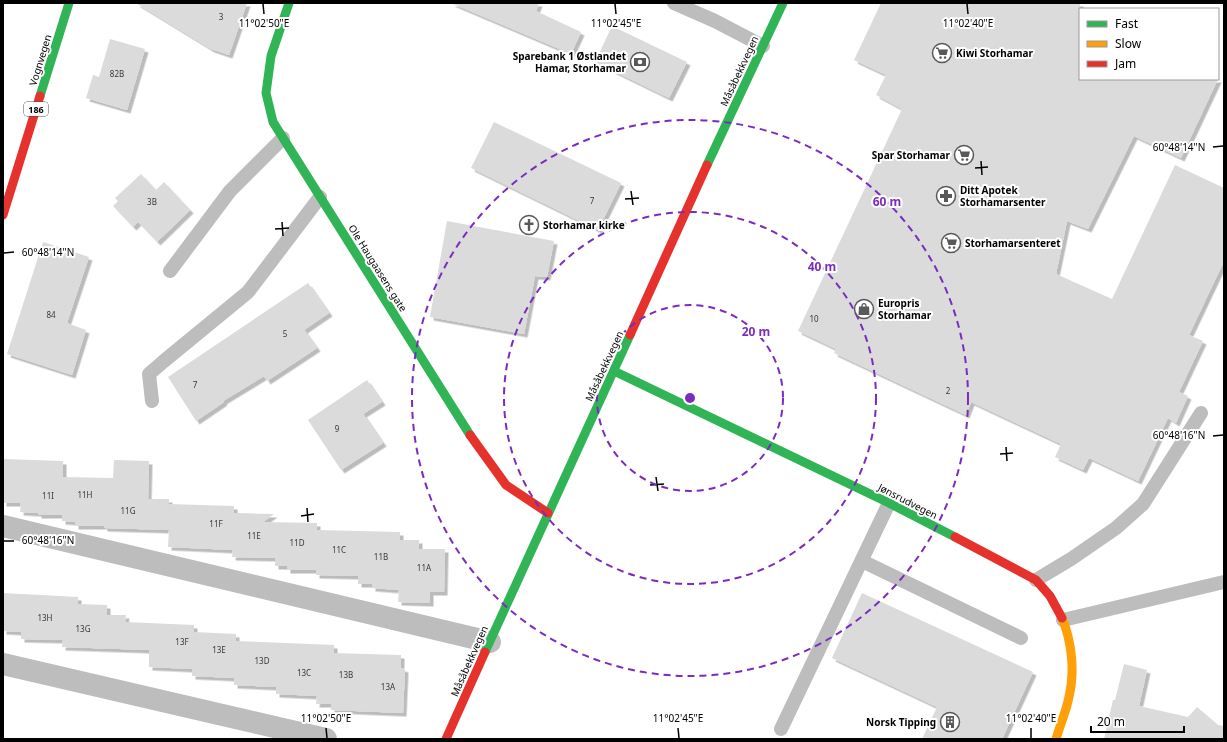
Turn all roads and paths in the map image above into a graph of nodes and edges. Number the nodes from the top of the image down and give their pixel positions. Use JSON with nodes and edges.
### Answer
{"nodes":[{"id":1,"x":69,"y":3,"type":"edge"},
{"id":2,"x":289,"y":3,"type":"edge"},
{"id":3,"x":674,"y":3,"type":"edge"},
{"id":4,"x":783,"y":3,"type":"edge"},
{"id":5,"x":763,"y":46,"type":"junction"},
{"id":6,"x":284,"y":138,"type":"junction"},
{"id":7,"x":320,"y":197,"type":"junction"},
{"id":8,"x":3,"y":215,"type":"edge"},
{"id":9,"x":170,"y":271,"type":"dead end"},
{"id":10,"x":614,"y":371,"type":"junction"},
{"id":11,"x":152,"y":400,"type":"dead end"},
{"id":12,"x":1201,"y":413,"type":"dead end"},
{"id":13,"x":889,"y":503,"type":"junction"},
{"id":14,"x":548,"y":513,"type":"junction"},
{"id":15,"x":3,"y":526,"type":"edge"},
{"id":16,"x":862,"y":561,"type":"junction"},
{"id":17,"x":1036,"y":580,"type":"junction"},
{"id":18,"x":1224,"y":582,"type":"edge"},
{"id":19,"x":1063,"y":620,"type":"junction"},
{"id":20,"x":1021,"y":638,"type":"dead end"},
{"id":21,"x":490,"y":642,"type":"junction"},
{"id":22,"x":3,"y":664,"type":"edge"},
{"id":23,"x":781,"y":729,"type":"dead end"},
{"id":24,"x":326,"y":739,"type":"edge"},
{"id":25,"x":446,"y":739,"type":"edge"},
{"id":26,"x":1056,"y":739,"type":"edge"}],
"edges":[{"from":1,"to":8,"type":"street","name":"Vognvegen","number":"186"},
{"from":2,"to":6,"type":"street","name":"Ole Haugaasens gate"},
{"from":3,"to":5,"type":"lane"},
{"from":4,"to":5,"type":"street","name":"Måsåbekkvegen"},
{"from":5,"to":10,"type":"street","name":"Måsåbekkvegen"},
{"from":6,"to":7,"type":"street","name":"Ole Haugaasens gate"},
{"from":6,"to":9,"type":"lane"},
{"from":7,"to":11,"type":"lane"},
{"from":7,"to":14,"type":"street","name":"Ole Haugaasens gate"},
{"from":10,"to":13,"type":"street","name":"Jønsrudvegen"},
{"from":10,"to":14,"type":"street","name":"Måsåbekkvegen"},
{"from":12,"to":17,"type":"lane"},
{"from":13,"to":16,"type":"lane"},
{"from":13,"to":17,"type":"street","name":"Jønsrudvegen"},
{"from":14,"to":21,"type":"street","name":"Måsåbekkvegen"},
{"from":15,"to":21,"type":"street"},
{"from":16,"to":20,"type":"lane"},
{"from":16,"to":23,"type":"lane"},
{"from":17,"to":19,"type":"street","name":"Jønsrudvegen"},
{"from":18,"to":19,"type":"lane"},
{"from":19,"to":26,"type":"street","name":"Jønsrudvegen"},
{"from":21,"to":25,"type":"street","name":"Måsåbekkvegen"},
{"from":22,"to":24,"type":"street"}]}
